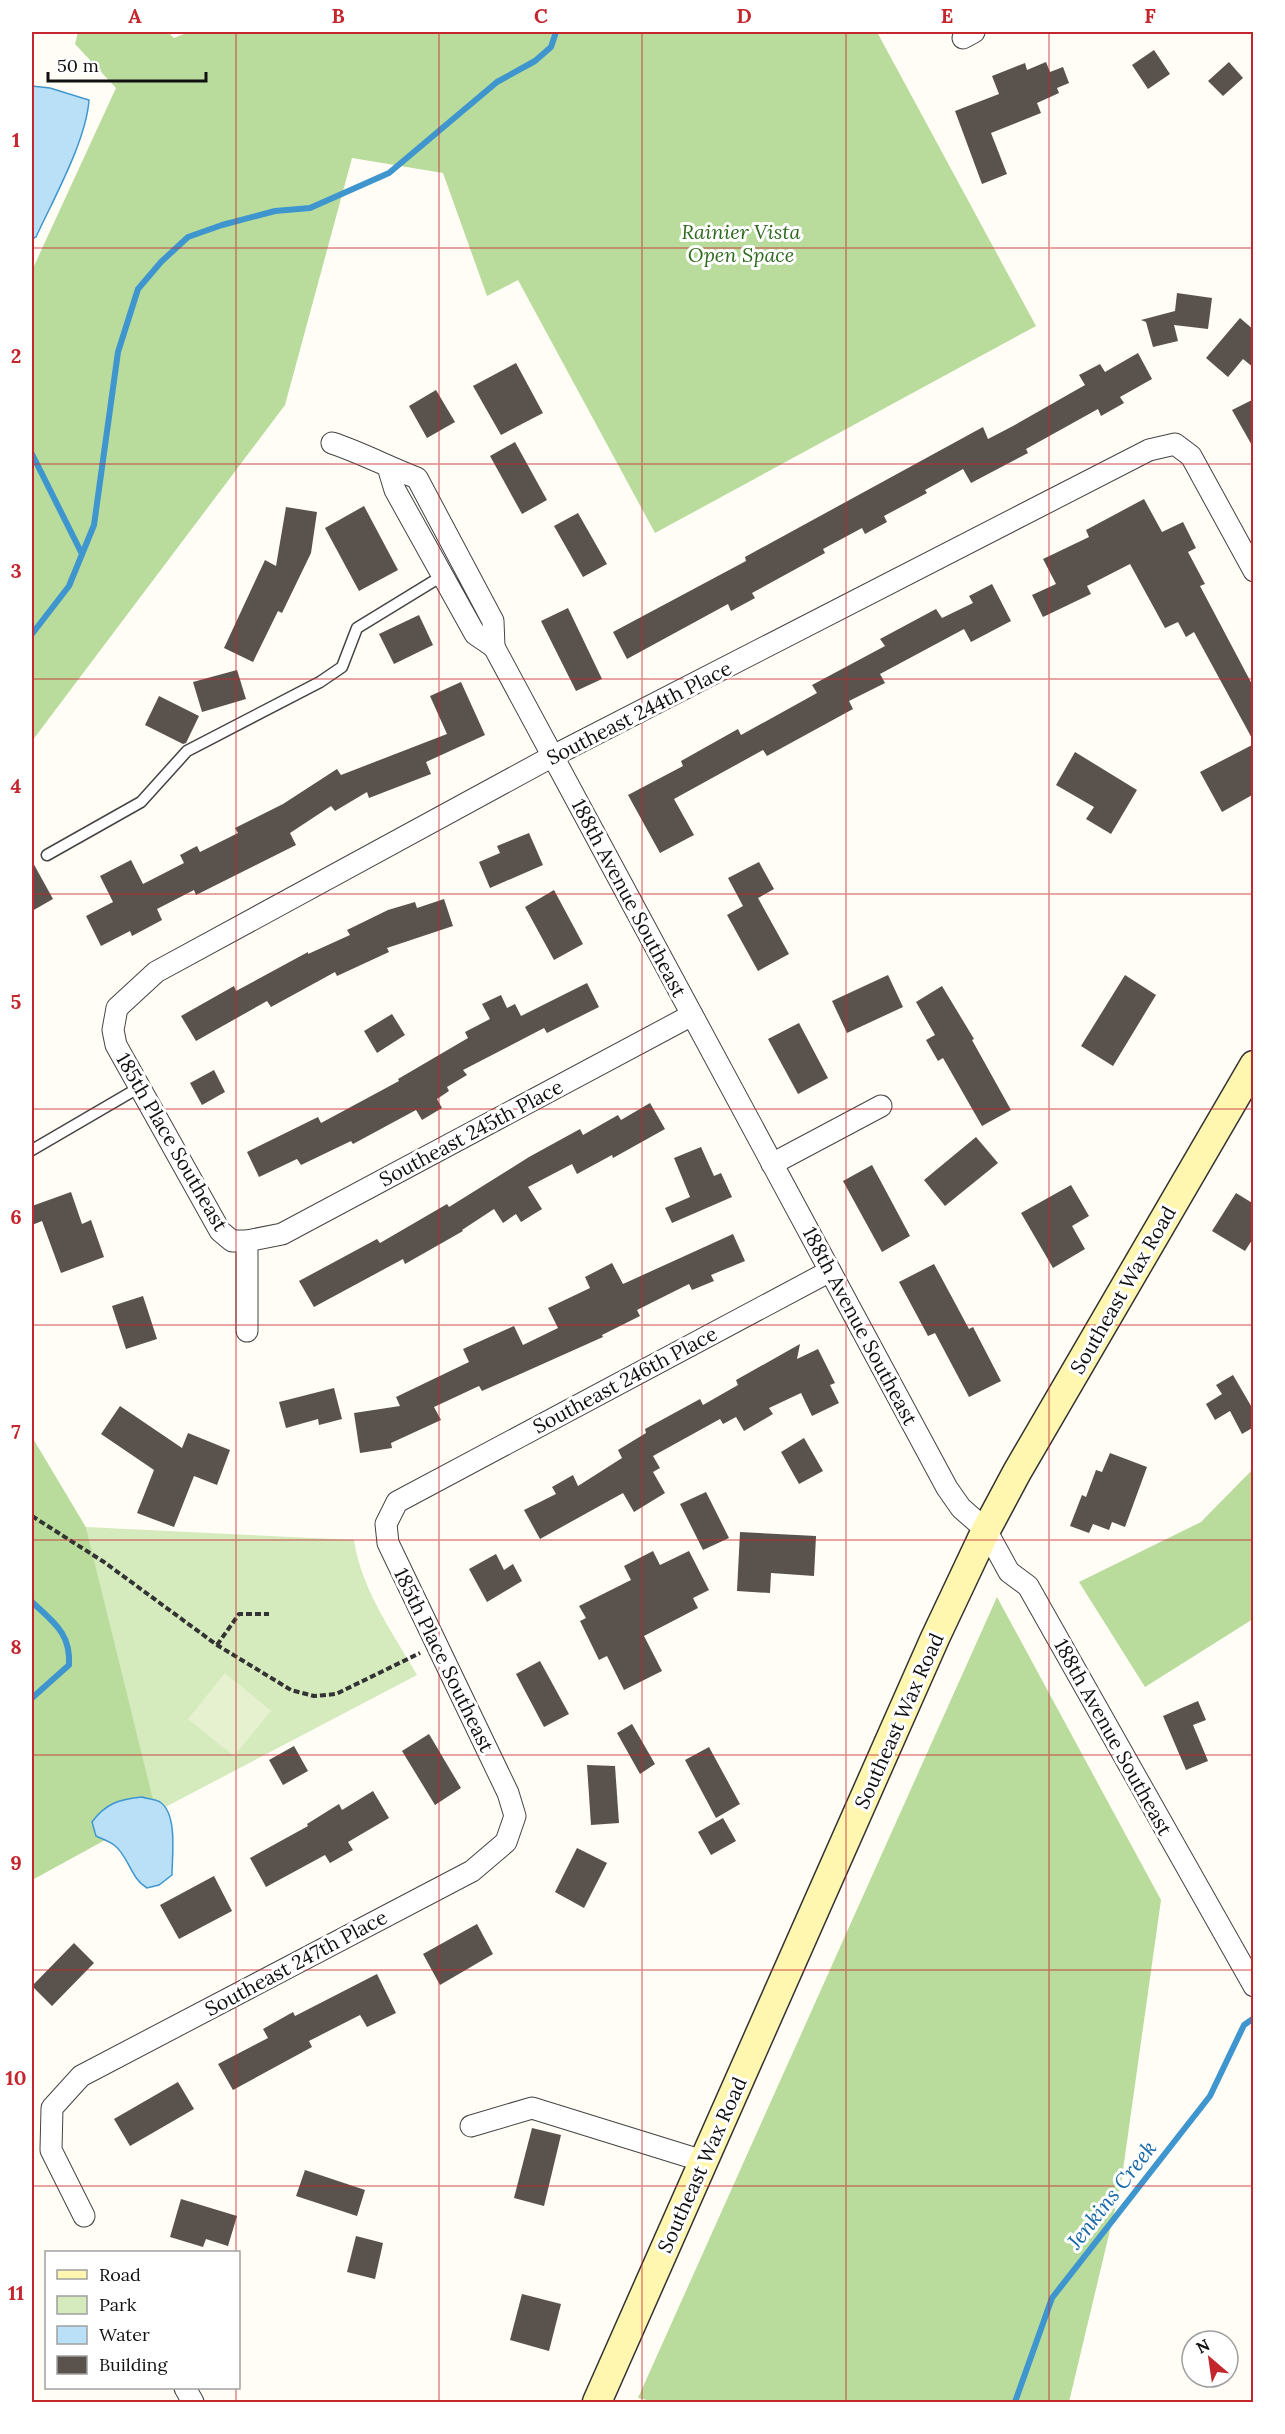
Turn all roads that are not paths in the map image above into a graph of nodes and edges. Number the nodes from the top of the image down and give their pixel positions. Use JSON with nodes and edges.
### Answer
{"nodes":[{"id":1,"x":332,"y":443,"type":"dead end"},
{"id":2,"x":388,"y":467,"type":"junction"},
{"id":3,"x":1254,"y":571,"type":"edge"},
{"id":4,"x":442,"y":576,"type":"junction"},
{"id":5,"x":494,"y":647,"type":"junction"},
{"id":6,"x":553,"y":756,"type":"junction"},
{"id":7,"x":47,"y":855,"type":"dead end"},
{"id":8,"x":117,"y":1008,"type":"joint"},
{"id":9,"x":692,"y":1015,"type":"junction"},
{"id":10,"x":1254,"y":1065,"type":"edge"},
{"id":11,"x":140,"y":1087,"type":"junction"},
{"id":12,"x":881,"y":1106,"type":"dead end"},
{"id":13,"x":32,"y":1150,"type":"edge"},
{"id":14,"x":772,"y":1164,"type":"junction"},
{"id":15,"x":247,"y":1241,"type":"junction"},
{"id":16,"x":830,"y":1271,"type":"junction"},
{"id":17,"x":247,"y":1331,"type":"dead end"},
{"id":18,"x":419,"y":1489,"type":"joint"},
{"id":19,"x":986,"y":1530,"type":"junction"},
{"id":20,"x":506,"y":1842,"type":"joint"},
{"id":21,"x":1254,"y":1986,"type":"edge"},
{"id":22,"x":471,"y":2126,"type":"dead end"},
{"id":23,"x":704,"y":2161,"type":"junction"},
{"id":24,"x":84,"y":2216,"type":"dead end"},
{"id":25,"x":186,"y":2389,"type":"edge"},
{"id":26,"x":193,"y":2403,"type":"edge"},
{"id":27,"x":597,"y":2403,"type":"edge"}],
"edges":[{"from":1,"to":2,"type":"street","name":"188th Avenue Southeast"},
{"from":2,"to":4,"type":"street","name":"188th Avenue Southeast"},
{"from":2,"to":5,"type":"street","name":"188th Avenue Southeast"},
{"from":3,"to":6,"type":"street","name":"Southeast 244th Place"},
{"from":4,"to":5,"type":"street","name":"188th Avenue Southeast"},
{"from":4,"to":7,"type":"lane"},
{"from":5,"to":6,"type":"street","name":"188th Avenue Southeast"},
{"from":6,"to":8,"type":"street","name":"Southeast 244th Place"},
{"from":6,"to":9,"type":"street","name":"188th Avenue Southeast"},
{"from":8,"to":11,"type":"street","name":"185th Place Southeast"},
{"from":9,"to":14,"type":"street","name":"188th Avenue Southeast"},
{"from":9,"to":15,"type":"street","name":"Southeast 245th Place"},
{"from":10,"to":19,"type":"street","name":"Southeast Wax Road"},
{"from":11,"to":13,"type":"lane"},
{"from":11,"to":15,"type":"street","name":"185th Place Southeast"},
{"from":12,"to":14,"type":"street"},
{"from":14,"to":16,"type":"street","name":"188th Avenue Southeast"},
{"from":15,"to":17,"type":"street","name":"185th Place Southeast"},
{"from":16,"to":18,"type":"street","name":"Southeast 246th Place"},
{"from":16,"to":19,"type":"street","name":"188th Avenue Southeast"},
{"from":18,"to":20,"type":"street","name":"185th Place Southeast"},
{"from":19,"to":21,"type":"street","name":"188th Avenue Southeast"},
{"from":19,"to":23,"type":"street","name":"Southeast Wax Road"},
{"from":20,"to":24,"type":"street","name":"Southeast 247th Place"},
{"from":22,"to":23,"type":"street"},
{"from":23,"to":27,"type":"street","name":"Southeast Wax Road"},
{"from":25,"to":26,"type":"street"}]}
